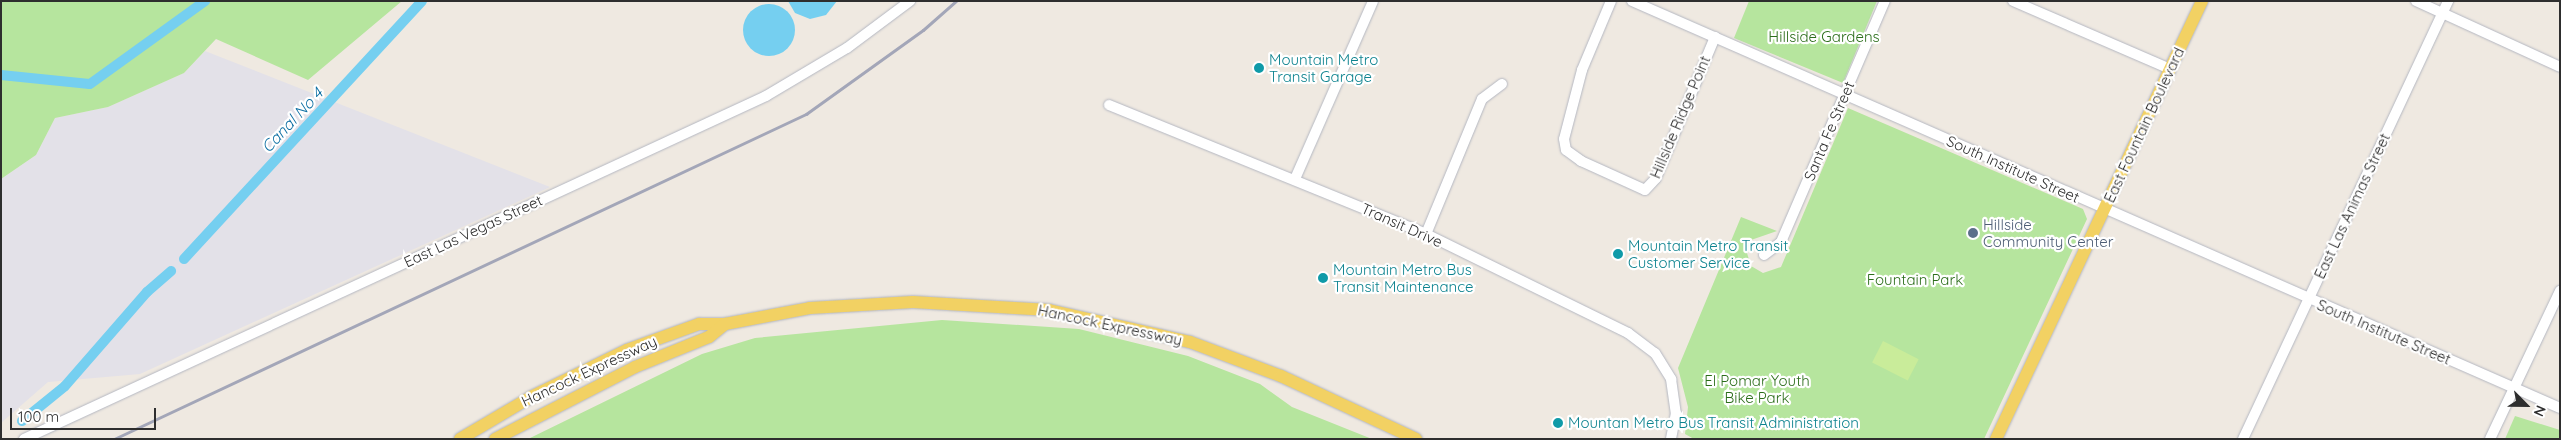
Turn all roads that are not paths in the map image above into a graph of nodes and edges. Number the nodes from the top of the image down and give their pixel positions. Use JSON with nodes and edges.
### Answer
{"nodes":[{"id":1,"x":910,"y":1,"type":"edge"},
{"id":2,"x":1373,"y":1,"type":"edge"},
{"id":3,"x":1611,"y":1,"type":"edge"},
{"id":4,"x":1632,"y":1,"type":"edge"},
{"id":5,"x":1885,"y":1,"type":"edge"},
{"id":6,"x":2013,"y":1,"type":"edge"},
{"id":7,"x":2202,"y":1,"type":"edge"},
{"id":8,"x":2416,"y":1,"type":"edge"},
{"id":9,"x":2448,"y":1,"type":"edge"},
{"id":10,"x":2443,"y":13,"type":"junction"},
{"id":11,"x":1715,"y":37,"type":"junction"},
{"id":12,"x":2560,"y":67,"type":"edge"},
{"id":13,"x":2170,"y":69,"type":"junction"},
{"id":14,"x":1502,"y":84,"type":"dead end"},
{"id":15,"x":1845,"y":94,"type":"junction"},
{"id":16,"x":1109,"y":106,"type":"dead end"},
{"id":17,"x":1295,"y":178,"type":"junction"},
{"id":18,"x":2105,"y":209,"type":"junction"},
{"id":19,"x":1426,"y":234,"type":"junction"},
{"id":20,"x":1764,"y":255,"type":"dead end"},
{"id":21,"x":2560,"y":291,"type":"edge"},
{"id":22,"x":2308,"y":299,"type":"junction"},
{"id":23,"x":725,"y":324,"type":"junction"},
{"id":24,"x":2514,"y":389,"type":"junction"},
{"id":25,"x":2560,"y":408,"type":"edge"},
{"id":26,"x":24,"y":439,"type":"edge"},
{"id":27,"x":460,"y":439,"type":"edge"},
{"id":28,"x":495,"y":439,"type":"edge"},
{"id":29,"x":1416,"y":439,"type":"edge"},
{"id":30,"x":1670,"y":439,"type":"edge"},
{"id":31,"x":1996,"y":439,"type":"edge"},
{"id":32,"x":2243,"y":439,"type":"edge"},
{"id":33,"x":2490,"y":439,"type":"edge"}],
"edges":[{"from":1,"to":26,"type":"street","name":"East Las Vegas Street"},
{"from":2,"to":17,"type":"street"},
{"from":3,"to":11,"type":"street","name":"Hillside Ridge Point"},
{"from":4,"to":11,"type":"street","name":"South Institute Street"},
{"from":5,"to":15,"type":"street","name":"Santa Fe Street"},
{"from":6,"to":13,"type":"street"},
{"from":7,"to":13,"type":"main road","name":"East Fountain Boulevard"},
{"from":8,"to":10,"type":"street"},
{"from":9,"to":10,"type":"street","name":"East Las Animas Street"},
{"from":10,"to":12,"type":"street"},
{"from":10,"to":22,"type":"street","name":"East Las Animas Street"},
{"from":11,"to":15,"type":"street","name":"South Institute Street"},
{"from":13,"to":18,"type":"main road","name":"East Fountain Boulevard"},
{"from":14,"to":19,"type":"street"},
{"from":15,"to":18,"type":"street","name":"South Institute Street"},
{"from":15,"to":20,"type":"street","name":"Santa Fe Street"},
{"from":16,"to":17,"type":"street","name":"Transit Drive"},
{"from":17,"to":19,"type":"street","name":"Transit Drive"},
{"from":18,"to":22,"type":"street","name":"South Institute Street"},
{"from":18,"to":31,"type":"main road","name":"East Fountain Boulevard"},
{"from":19,"to":30,"type":"street","name":"Transit Drive"},
{"from":21,"to":24,"type":"street"},
{"from":22,"to":24,"type":"street","name":"South Institute Street"},
{"from":22,"to":32,"type":"street","name":"East Las Animas Street"},
{"from":23,"to":27,"type":"main road","name":"Hancock Expressway"},
{"from":23,"to":28,"type":"main road","name":"Hancock Expressway"},
{"from":23,"to":29,"type":"main road","name":"Hancock Expressway"},
{"from":24,"to":25,"type":"street","name":"South Institute Street"},
{"from":24,"to":33,"type":"street"}]}
